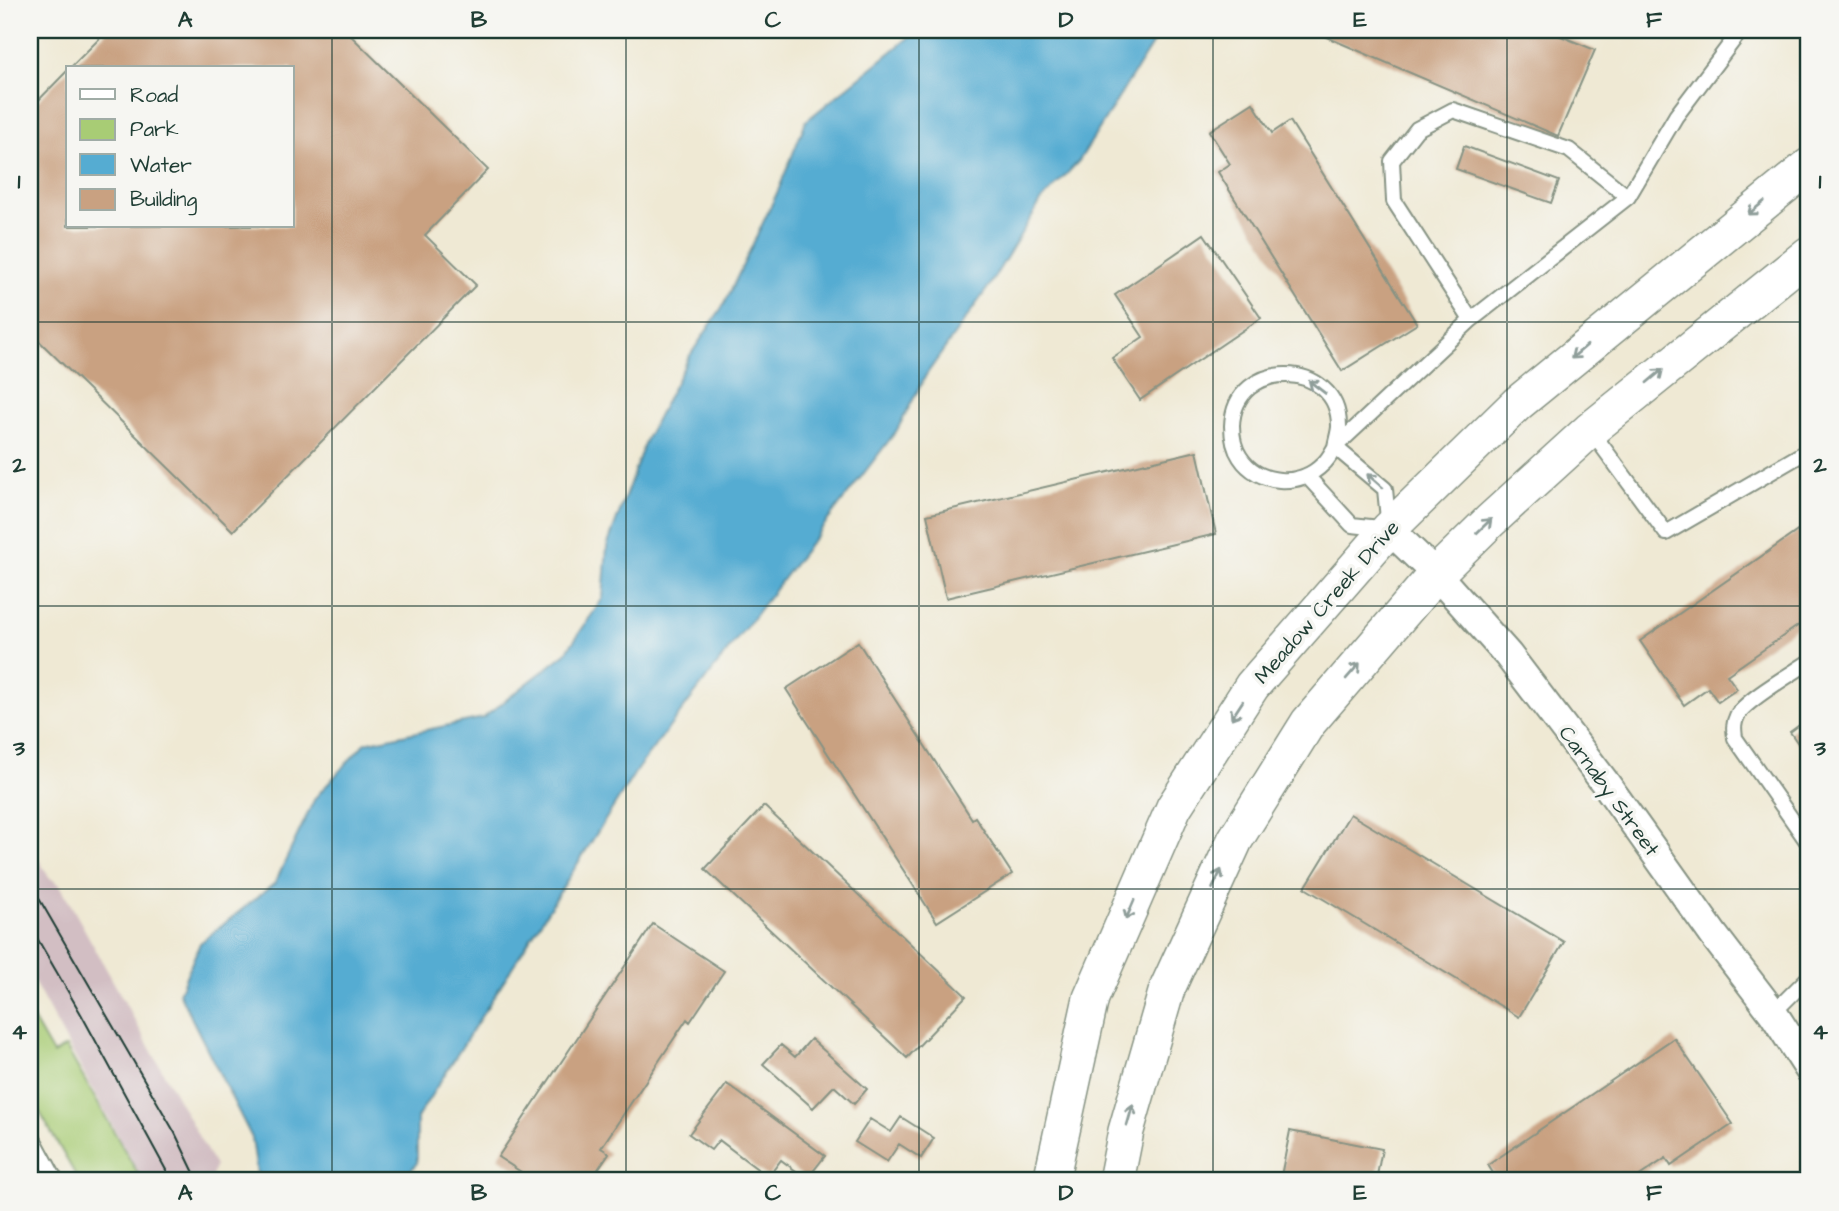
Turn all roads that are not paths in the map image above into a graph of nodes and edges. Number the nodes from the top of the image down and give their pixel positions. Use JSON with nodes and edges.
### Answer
{"nodes":[{"id":1,"x":1741,"y":30,"type":"edge"},
{"id":2,"x":1809,"y":166,"type":"edge"},
{"id":3,"x":1628,"y":197,"type":"junction"},
{"id":4,"x":1809,"y":254,"type":"edge"},
{"id":5,"x":1471,"y":320,"type":"junction"},
{"id":6,"x":1590,"y":430,"type":"junction"},
{"id":7,"x":1335,"y":447,"type":"junction"},
{"id":8,"x":1809,"y":450,"type":"edge"},
{"id":9,"x":1307,"y":476,"type":"junction"},
{"id":10,"x":1389,"y":529,"type":"junction"},
{"id":11,"x":1436,"y":575,"type":"junction"},
{"id":12,"x":1809,"y":662,"type":"edge"},
{"id":13,"x":1809,"y":844,"type":"edge"},
{"id":14,"x":1809,"y":977,"type":"edge"},
{"id":15,"x":1773,"y":1013,"type":"junction"},
{"id":16,"x":1809,"y":1069,"type":"edge"},
{"id":17,"x":30,"y":1133,"type":"edge"},
{"id":18,"x":56,"y":1181,"type":"edge"},
{"id":19,"x":1051,"y":1181,"type":"edge"},
{"id":20,"x":1116,"y":1181,"type":"edge"}],
"edges":[{"from":1,"to":3,"type":"lane"},
{"from":2,"to":10,"type":"street","name":"Meadow Creek Drive","one_way":true},
{"from":3,"to":5,"type":"lane"},
{"from":3,"to":5,"type":"lane"},
{"from":6,"to":4,"type":"street","one_way":true},
{"from":5,"to":7,"type":"lane"},
{"from":6,"to":8,"type":"lane"},
{"from":11,"to":6,"type":"street","one_way":true},
{"from":7,"to":9,"type":"lane"},
{"from":7,"to":9,"type":"lane","one_way":true},
{"from":10,"to":7,"type":"lane","one_way":true},
{"from":9,"to":10,"type":"lane"},
{"from":10,"to":11,"type":"street","name":"Carnaby Street"},
{"from":10,"to":19,"type":"street","name":"Meadow Creek Drive","one_way":true},
{"from":11,"to":15,"type":"street","name":"Carnaby Street"},
{"from":20,"to":11,"type":"street","one_way":true},
{"from":12,"to":13,"type":"lane"},
{"from":14,"to":15,"type":"lane"},
{"from":15,"to":16,"type":"street","name":"Carnaby Street"},
{"from":17,"to":18,"type":"lane"}]}
